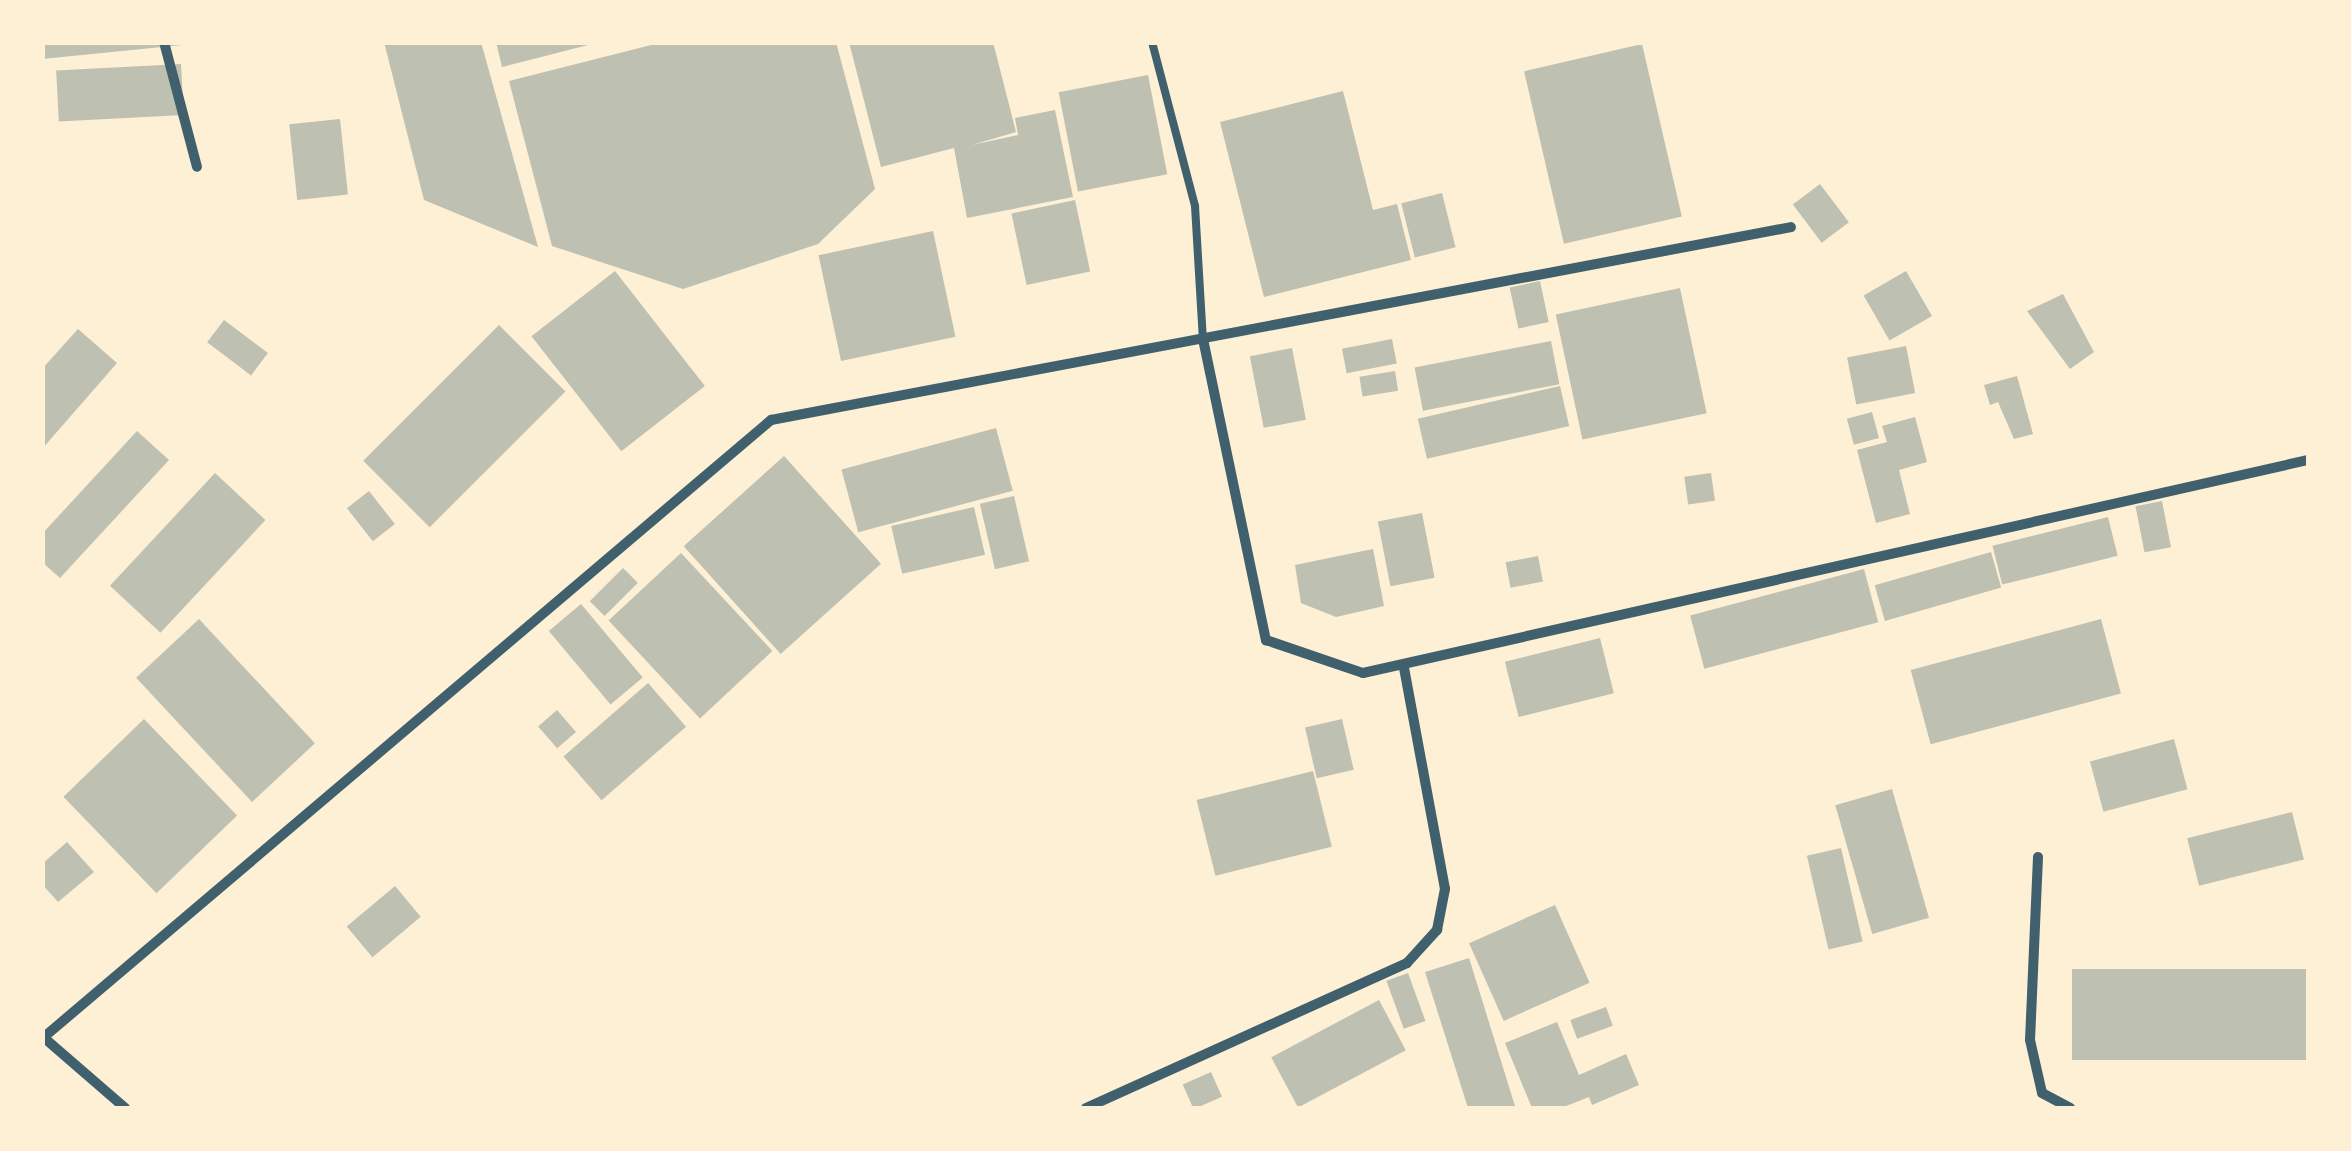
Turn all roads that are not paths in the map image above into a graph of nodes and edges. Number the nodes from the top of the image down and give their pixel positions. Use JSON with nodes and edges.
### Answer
{"nodes":[{"id":1,"x":164,"y":42,"type":"edge"},
{"id":2,"x":1152,"y":42,"type":"edge"},
{"id":3,"x":197,"y":167,"type":"dead end"},
{"id":4,"x":1791,"y":227,"type":"dead end"},
{"id":5,"x":1203,"y":339,"type":"junction"},
{"id":6,"x":2308,"y":460,"type":"edge"},
{"id":7,"x":1404,"y":668,"type":"junction"},
{"id":8,"x":2038,"y":857,"type":"dead end"},
{"id":9,"x":43,"y":1036,"type":"edge"},
{"id":10,"x":125,"y":1108,"type":"edge"},
{"id":11,"x":1086,"y":1108,"type":"edge"},
{"id":12,"x":2070,"y":1108,"type":"edge"}],
"edges":[{"from":1,"to":3,"type":"street"},
{"from":2,"to":5,"type":"lane"},
{"from":4,"to":5,"type":"street"},
{"from":5,"to":7,"type":"street"},
{"from":5,"to":9,"type":"street"},
{"from":6,"to":7,"type":"street"},
{"from":7,"to":11,"type":"street"},
{"from":8,"to":12,"type":"street"},
{"from":9,"to":10,"type":"street"}]}
